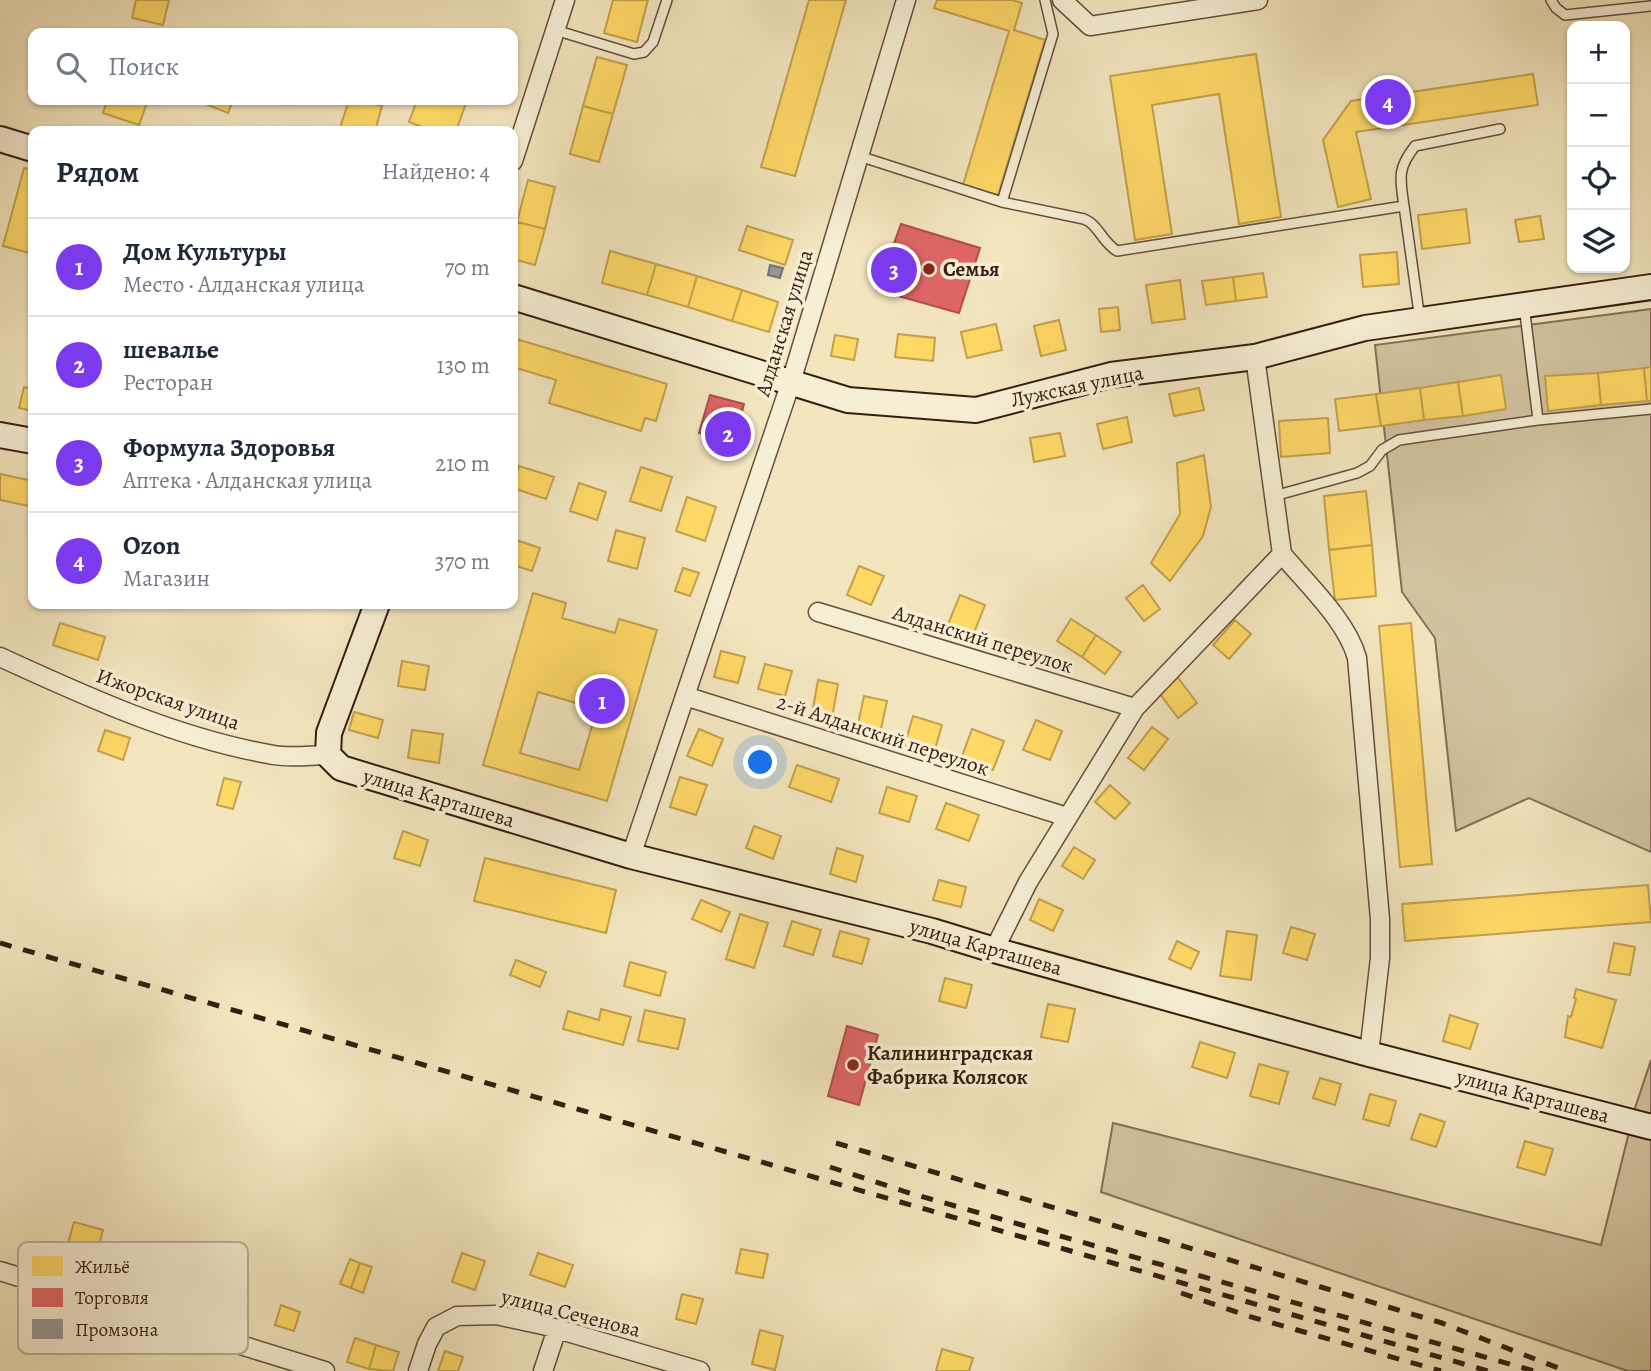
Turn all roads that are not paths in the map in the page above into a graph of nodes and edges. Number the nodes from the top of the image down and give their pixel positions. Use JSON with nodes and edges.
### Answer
{"nodes":[{"id":1,"x":565,"y":0,"type":"edge"},
{"id":2,"x":667,"y":0,"type":"edge"},
{"id":3,"x":906,"y":0,"type":"edge"},
{"id":4,"x":1045,"y":0,"type":"edge"},
{"id":5,"x":1062,"y":0,"type":"edge"},
{"id":6,"x":1258,"y":0,"type":"edge"},
{"id":7,"x":1551,"y":0,"type":"edge"},
{"id":8,"x":1651,"y":6,"type":"edge"},
{"id":9,"x":555,"y":30,"type":"junction"},
{"id":10,"x":1500,"y":129,"type":"dead end"},
{"id":11,"x":0,"y":139,"type":"edge"},
{"id":12,"x":518,"y":146,"type":"edge"},
{"id":13,"x":28,"y":147,"type":"edge"},
{"id":14,"x":859,"y":156,"type":"junction"},
{"id":15,"x":1002,"y":202,"type":"junction"},
{"id":16,"x":1404,"y":206,"type":"junction"},
{"id":17,"x":1651,"y":287,"type":"edge"},
{"id":18,"x":518,"y":299,"type":"edge"},
{"id":19,"x":1524,"y":304,"type":"junction"},
{"id":20,"x":1420,"y":320,"type":"junction"},
{"id":21,"x":1255,"y":357,"type":"junction"},
{"id":22,"x":791,"y":382,"type":"junction"},
{"id":23,"x":1651,"y":409,"type":"edge"},
{"id":24,"x":1538,"y":420,"type":"junction"},
{"id":25,"x":0,"y":435,"type":"edge"},
{"id":26,"x":28,"y":440,"type":"edge"},
{"id":27,"x":1274,"y":496,"type":"junction"},
{"id":28,"x":1282,"y":554,"type":"junction"},
{"id":29,"x":373,"y":609,"type":"edge"},
{"id":30,"x":818,"y":612,"type":"dead end"},
{"id":31,"x":0,"y":657,"type":"edge"},
{"id":32,"x":685,"y":696,"type":"junction"},
{"id":33,"x":1135,"y":708,"type":"junction"},
{"id":34,"x":328,"y":755,"type":"junction"},
{"id":35,"x":1067,"y":817,"type":"junction"},
{"id":36,"x":631,"y":856,"type":"junction"},
{"id":37,"x":994,"y":950,"type":"junction"},
{"id":38,"x":1370,"y":1054,"type":"junction"},
{"id":39,"x":1651,"y":1127,"type":"edge"},
{"id":40,"x":0,"y":1271,"type":"edge"},
{"id":41,"x":18,"y":1277,"type":"edge"},
{"id":42,"x":557,"y":1329,"type":"junction"},
{"id":43,"x":248,"y":1347,"type":"edge"},
{"id":44,"x":325,"y":1371,"type":"edge"},
{"id":45,"x":418,"y":1371,"type":"edge"},
{"id":46,"x":543,"y":1371,"type":"edge"},
{"id":47,"x":700,"y":1371,"type":"edge"}],
"edges":[{"from":1,"to":9,"type":"street"},
{"from":2,"to":9,"type":"lane"},
{"from":3,"to":14,"type":"street","name":"Алданская улица"},
{"from":4,"to":15,"type":"lane"},
{"from":5,"to":6,"type":"street"},
{"from":7,"to":8,"type":"lane"},
{"from":9,"to":12,"type":"street"},
{"from":10,"to":16,"type":"lane"},
{"from":11,"to":13,"type":"main road"},
{"from":14,"to":15,"type":"lane"},
{"from":14,"to":22,"type":"street","name":"Алданская улица"},
{"from":15,"to":16,"type":"lane"},
{"from":16,"to":20,"type":"lane"},
{"from":17,"to":19,"type":"main road","name":"Лужская улица"},
{"from":18,"to":22,"type":"main road","name":"Лужская улица"},
{"from":19,"to":20,"type":"main road","name":"Лужская улица"},
{"from":19,"to":24,"type":"lane"},
{"from":20,"to":21,"type":"main road","name":"Лужская улица"},
{"from":21,"to":22,"type":"main road","name":"Лужская улица"},
{"from":21,"to":27,"type":"street"},
{"from":22,"to":32,"type":"street","name":"Алданская улица"},
{"from":23,"to":24,"type":"lane"},
{"from":24,"to":27,"type":"lane"},
{"from":25,"to":26,"type":"main road"},
{"from":27,"to":28,"type":"street"},
{"from":28,"to":33,"type":"street"},
{"from":28,"to":38,"type":"street"},
{"from":29,"to":34,"type":"main road"},
{"from":30,"to":33,"type":"street","name":"Алданский переулок"},
{"from":31,"to":34,"type":"street","name":"Ижорская улица"},
{"from":32,"to":35,"type":"street","name":"2-й Алданский переулок"},
{"from":32,"to":36,"type":"street","name":"Алданская улица"},
{"from":33,"to":35,"type":"street"},
{"from":34,"to":36,"type":"main road","name":"улица Карташева"},
{"from":35,"to":37,"type":"street"},
{"from":36,"to":37,"type":"main road","name":"улица Карташева"},
{"from":37,"to":38,"type":"main road","name":"улица Карташева"},
{"from":38,"to":39,"type":"main road","name":"улица Карташева"},
{"from":40,"to":41,"type":"street"},
{"from":42,"to":45,"type":"street","name":"улица Сеченова"},
{"from":42,"to":46,"type":"street"},
{"from":42,"to":47,"type":"street","name":"улица Сеченова"},
{"from":43,"to":44,"type":"street"}]}
